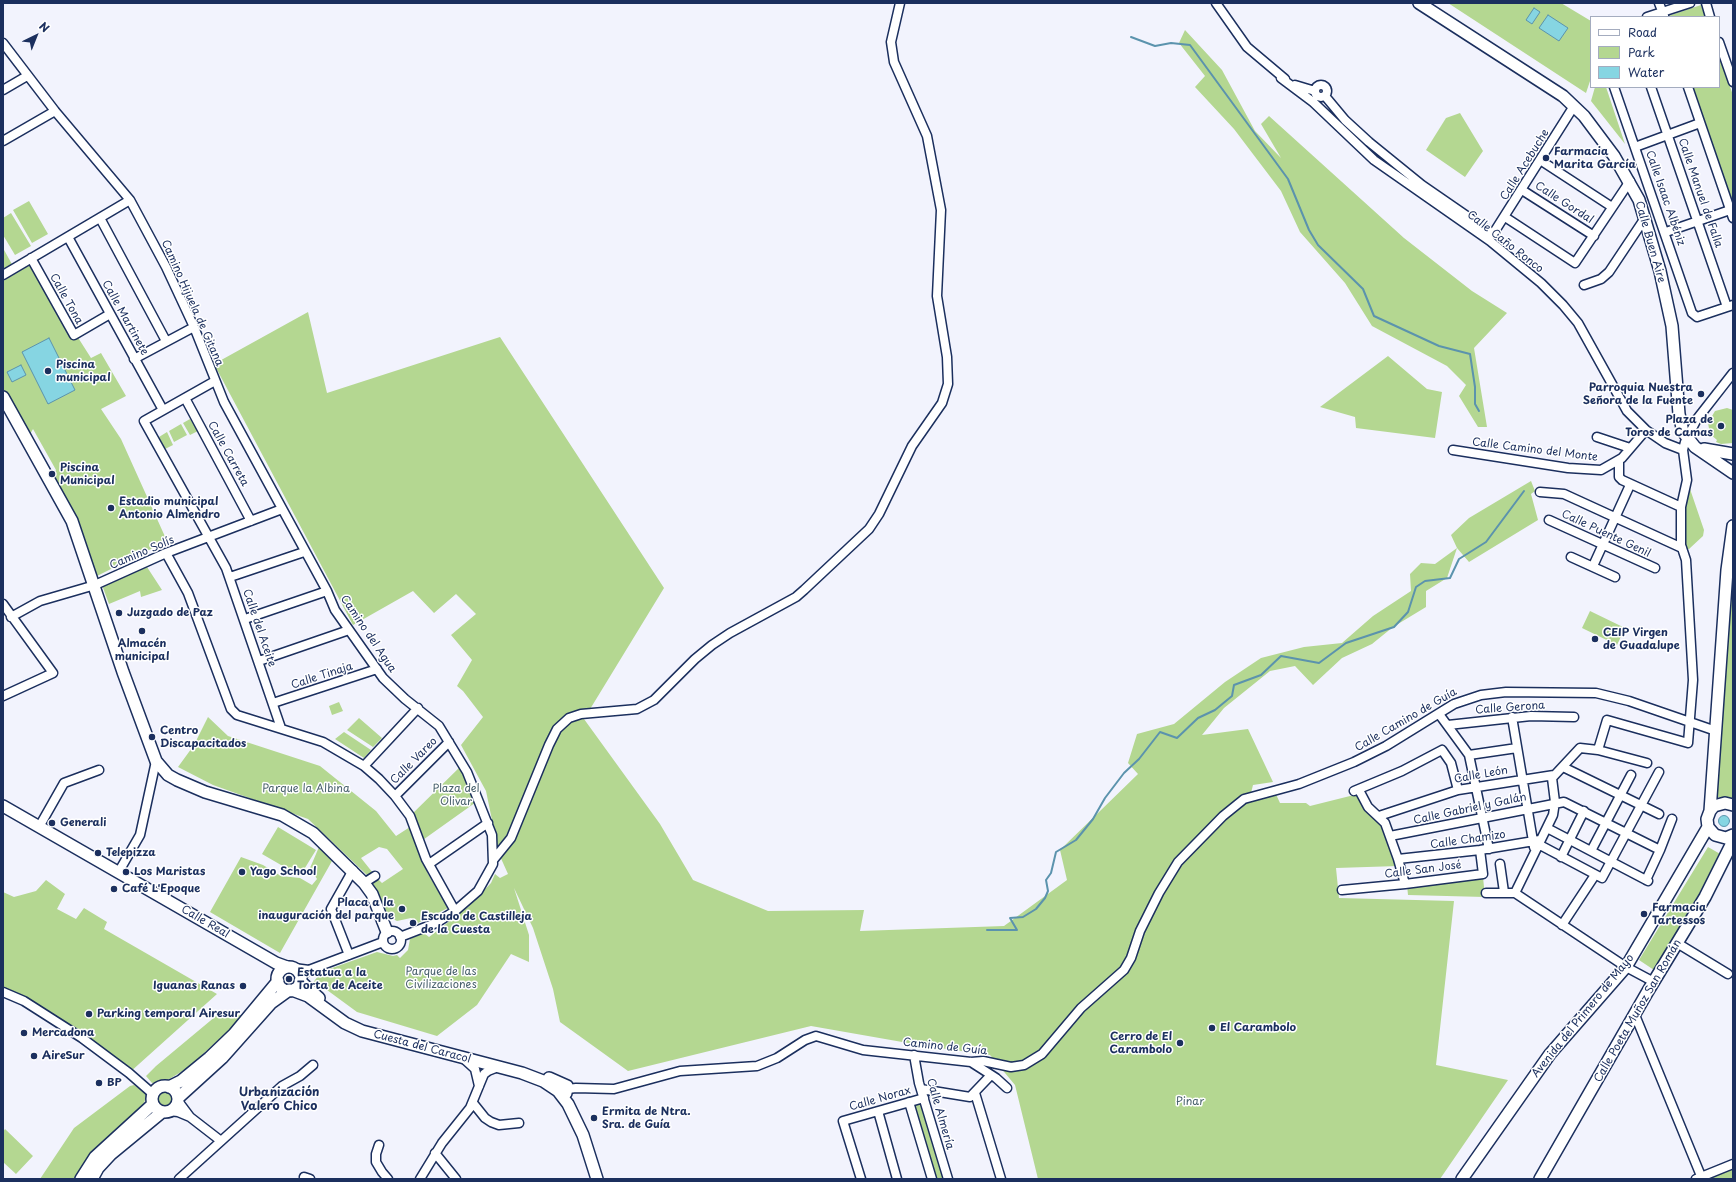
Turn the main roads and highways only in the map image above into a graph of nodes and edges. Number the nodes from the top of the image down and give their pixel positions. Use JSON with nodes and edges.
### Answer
{"nodes":[{"id":1,"x":1419,"y":3,"type":"edge"},
{"id":2,"x":4,"y":399,"type":"edge"},
{"id":3,"x":1695,"y":447,"type":"junction"},
{"id":4,"x":1733,"y":454,"type":"edge"},
{"id":5,"x":1733,"y":473,"type":"edge"},
{"id":6,"x":1733,"y":526,"type":"edge"},
{"id":7,"x":1733,"y":806,"type":"edge"},
{"id":8,"x":4,"y":809,"type":"edge"},
{"id":9,"x":1710,"y":811,"type":"junction"},
{"id":10,"x":1708,"y":827,"type":"junction"},
{"id":11,"x":1733,"y":836,"type":"edge"},
{"id":12,"x":1733,"y":841,"type":"edge"},
{"id":13,"x":385,"y":937,"type":"road end"},
{"id":14,"x":261,"y":954,"type":"junction"},
{"id":15,"x":295,"y":973,"type":"junction"},
{"id":16,"x":278,"y":978,"type":"junction"},
{"id":17,"x":291,"y":990,"type":"junction"},
{"id":18,"x":169,"y":1087,"type":"junction"},
{"id":19,"x":564,"y":1089,"type":"junction"},
{"id":20,"x":153,"y":1099,"type":"junction"},
{"id":21,"x":178,"y":1099,"type":"junction"},
{"id":22,"x":166,"y":1112,"type":"junction"},
{"id":23,"x":81,"y":1179,"type":"edge"},
{"id":24,"x":92,"y":1179,"type":"edge"},
{"id":25,"x":597,"y":1179,"type":"edge"},
{"id":26,"x":1462,"y":1179,"type":"edge"},
{"id":27,"x":1540,"y":1179,"type":"edge"}],
"edges":[{"from":1,"to":3,"type":"main road","name":"Calle Buen Aire"},
{"from":2,"to":13,"type":"main road"},
{"from":3,"to":4,"type":"main road"},
{"from":3,"to":5,"type":"main road"},
{"from":6,"to":9,"type":"main road"},
{"from":7,"to":9,"type":"main road"},
{"from":8,"to":14,"type":"main road","name":"Calle Real"},
{"from":9,"to":10,"type":"main road"},
{"from":10,"to":11,"type":"main road"},
{"from":10,"to":26,"type":"main road","name":"Avenida del Primero de Mayo"},
{"from":12,"to":27,"type":"main road","name":"Calle Poeta Muñoz San Román"},
{"from":14,"to":15,"type":"main road","name":"Calle Real"},
{"from":14,"to":16,"type":"main road","name":"Calle Real"},
{"from":15,"to":16,"type":"main road"},
{"from":15,"to":17,"type":"main road"},
{"from":15,"to":19,"type":"main road","name":"Cuesta del Caracol"},
{"from":16,"to":17,"type":"main road"},
{"from":16,"to":18,"type":"main road"},
{"from":17,"to":19,"type":"main road","name":"Cuesta del Caracol"},
{"from":17,"to":21,"type":"main road"},
{"from":18,"to":20,"type":"main road"},
{"from":18,"to":21,"type":"main road"},
{"from":19,"to":25,"type":"main road"},
{"from":20,"to":22,"type":"main road"},
{"from":20,"to":23,"type":"main road"},
{"from":21,"to":22,"type":"main road"},
{"from":22,"to":24,"type":"main road"}]}
